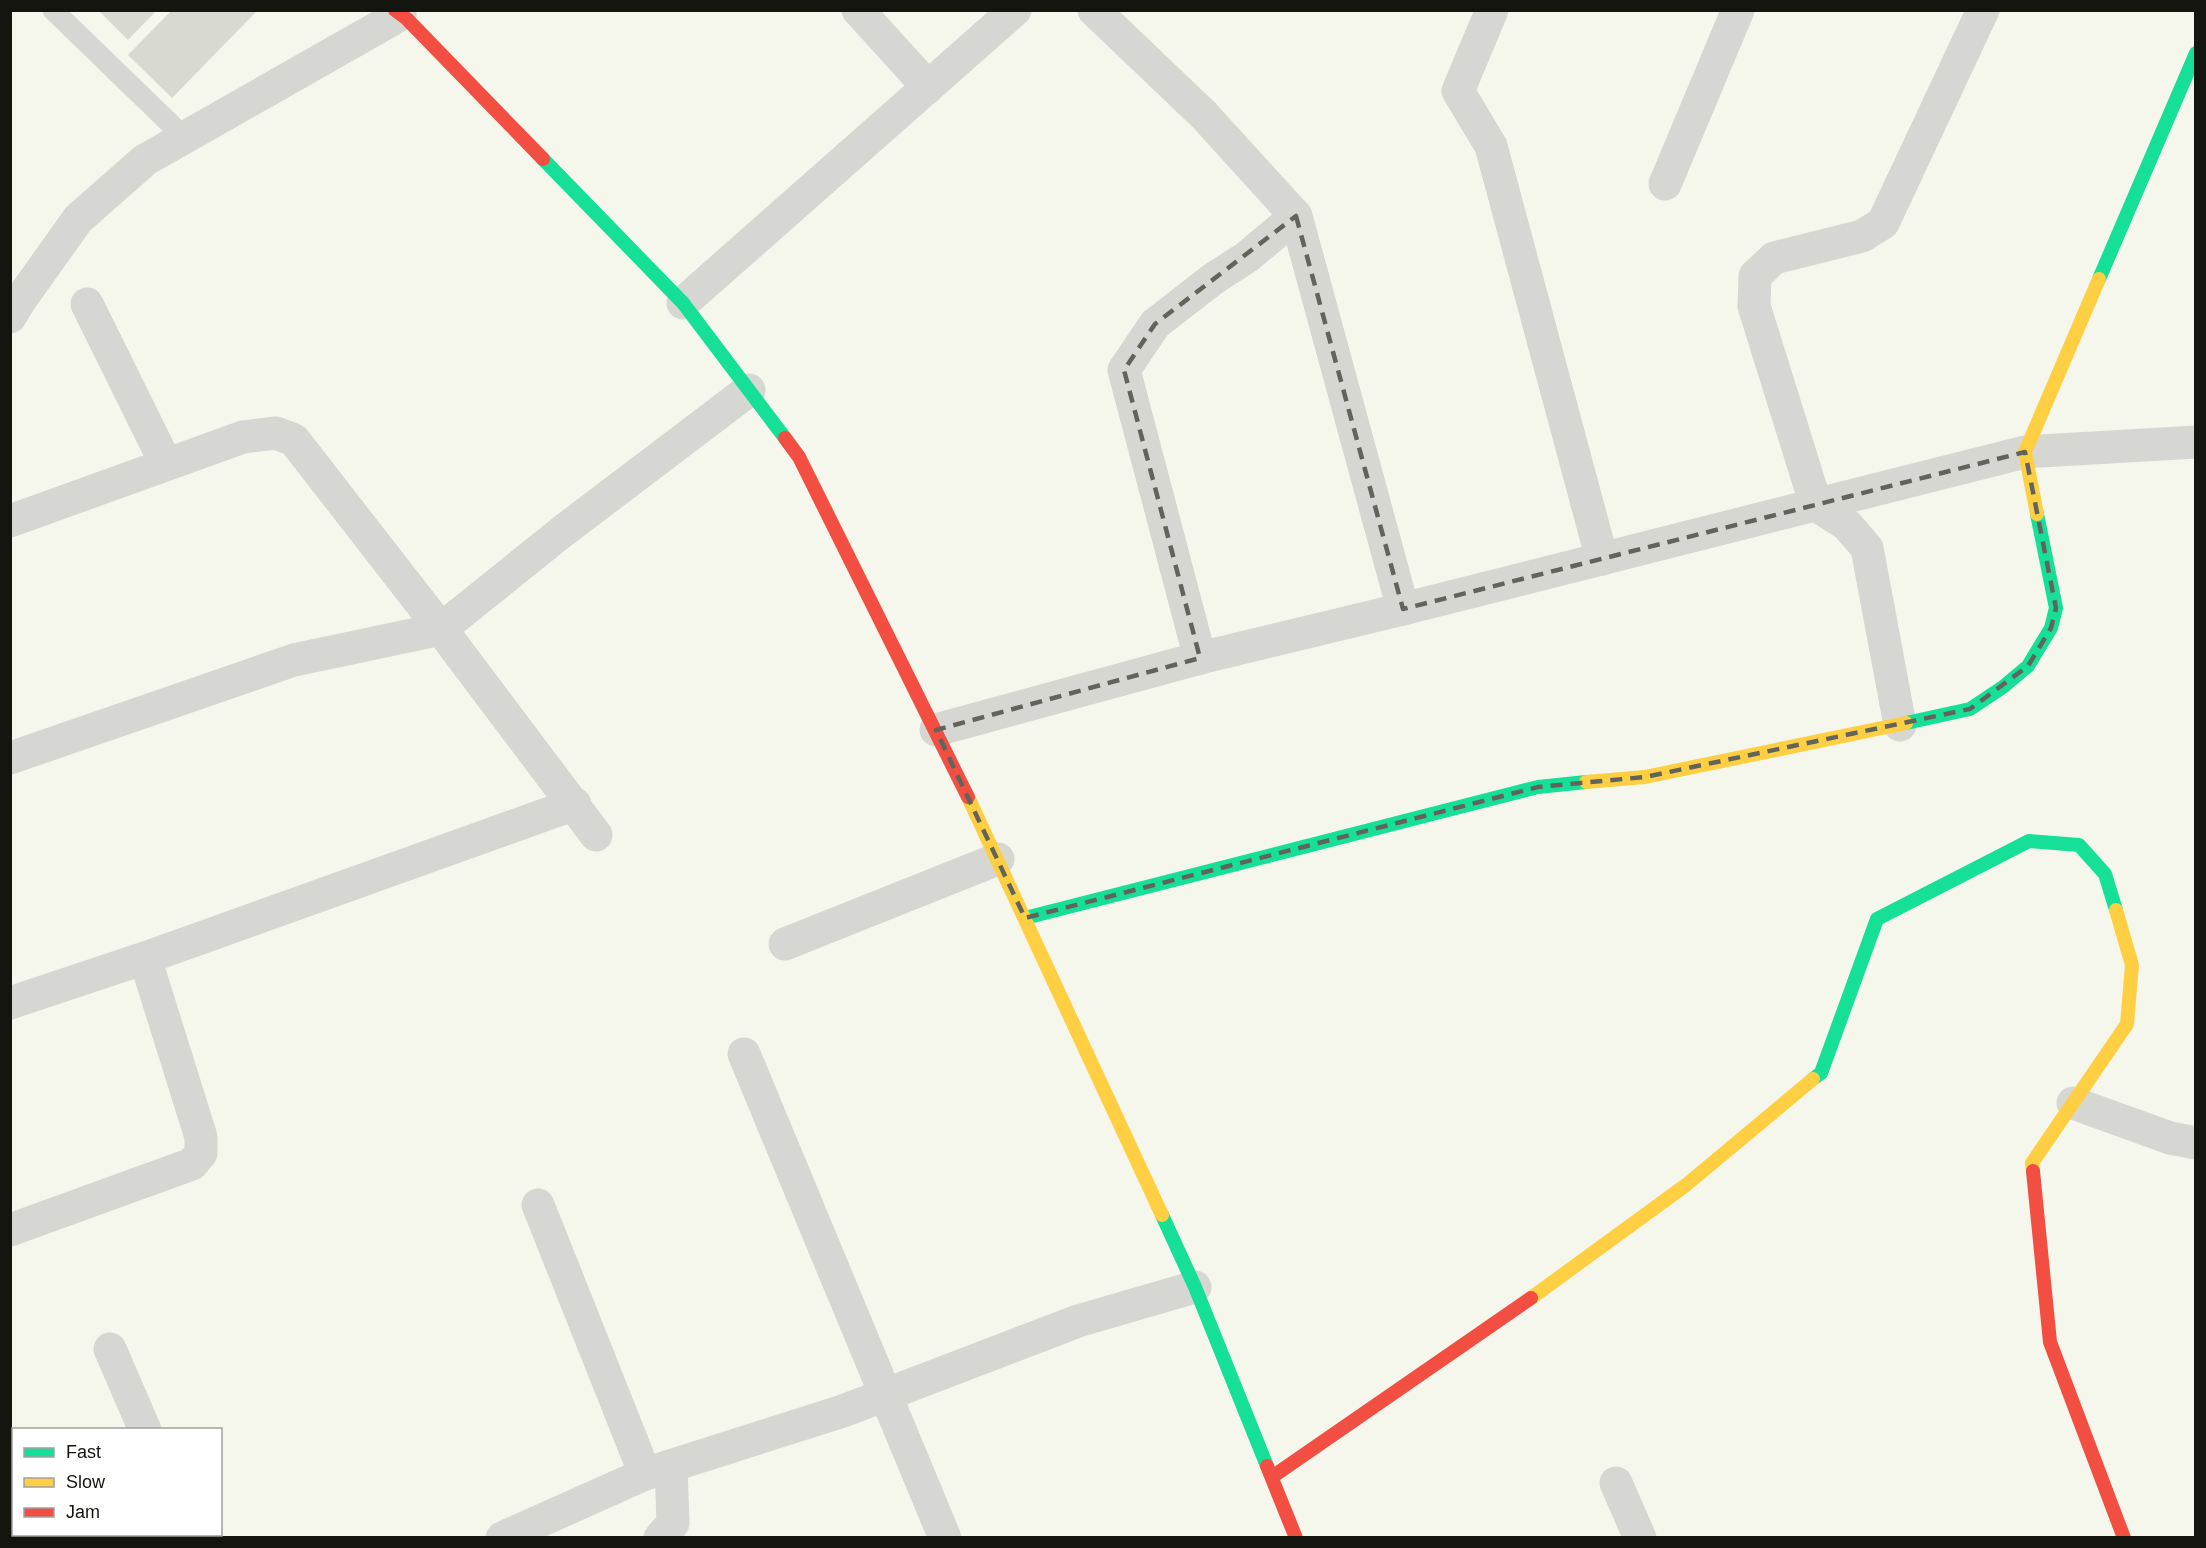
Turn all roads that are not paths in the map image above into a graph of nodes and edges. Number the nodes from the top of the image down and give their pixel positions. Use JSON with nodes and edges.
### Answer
{"nodes":[{"id":1,"x":53,"y":10,"type":"edge"},
{"id":2,"x":858,"y":10,"type":"edge"},
{"id":3,"x":1015,"y":10,"type":"edge"},
{"id":4,"x":1094,"y":10,"type":"edge"},
{"id":5,"x":1492,"y":10,"type":"edge"},
{"id":6,"x":1738,"y":10,"type":"edge"},
{"id":7,"x":1983,"y":10,"type":"edge"},
{"id":8,"x":405,"y":14,"type":"edge"},
{"id":9,"x":2196,"y":53,"type":"edge"},
{"id":10,"x":928,"y":87,"type":"junction"},
{"id":11,"x":184,"y":137,"type":"junction"},
{"id":12,"x":1665,"y":184,"type":"dead end"},
{"id":13,"x":1296,"y":216,"type":"junction"},
{"id":14,"x":683,"y":303,"type":"junction"},
{"id":15,"x":87,"y":304,"type":"dead end"},
{"id":16,"x":10,"y":317,"type":"edge"},
{"id":17,"x":748,"y":390,"type":"junction"},
{"id":18,"x":2196,"y":442,"type":"edge"},
{"id":19,"x":2025,"y":452,"type":"junction"},
{"id":20,"x":166,"y":464,"type":"junction"},
{"id":21,"x":1816,"y":505,"type":"junction"},
{"id":22,"x":10,"y":520,"type":"edge"},
{"id":23,"x":1602,"y":559,"type":"junction"},
{"id":24,"x":1403,"y":609,"type":"junction"},
{"id":25,"x":441,"y":629,"type":"junction"},
{"id":26,"x":1200,"y":658,"type":"junction"},
{"id":27,"x":1900,"y":725,"type":"junction"},
{"id":28,"x":936,"y":730,"type":"junction"},
{"id":29,"x":10,"y":758,"type":"edge"},
{"id":30,"x":574,"y":804,"type":"junction"},
{"id":31,"x":596,"y":835,"type":"dead end"},
{"id":32,"x":998,"y":859,"type":"junction"},
{"id":33,"x":1025,"y":918,"type":"junction"},
{"id":34,"x":785,"y":944,"type":"dead end"},
{"id":35,"x":145,"y":958,"type":"junction"},
{"id":36,"x":10,"y":1003,"type":"edge"},
{"id":37,"x":744,"y":1054,"type":"dead end"},
{"id":38,"x":2073,"y":1103,"type":"junction"},
{"id":39,"x":2196,"y":1143,"type":"edge"},
{"id":40,"x":538,"y":1205,"type":"dead end"},
{"id":41,"x":10,"y":1230,"type":"edge"},
{"id":42,"x":1195,"y":1287,"type":"junction"},
{"id":43,"x":111,"y":1349,"type":"dead end"},
{"id":44,"x":886,"y":1394,"type":"junction"},
{"id":45,"x":144,"y":1428,"type":"edge"},
{"id":46,"x":658,"y":1470,"type":"junction"},
{"id":47,"x":1272,"y":1477,"type":"junction"},
{"id":48,"x":1616,"y":1483,"type":"dead end"},
{"id":49,"x":502,"y":1538,"type":"edge"},
{"id":50,"x":660,"y":1538,"type":"edge"},
{"id":51,"x":945,"y":1538,"type":"edge"},
{"id":52,"x":1296,"y":1538,"type":"edge"},
{"id":53,"x":1640,"y":1538,"type":"edge"},
{"id":54,"x":2124,"y":1538,"type":"edge"}],
"edges":[{"from":1,"to":11,"type":"lane"},
{"from":2,"to":10,"type":"street"},
{"from":3,"to":10,"type":"street"},
{"from":4,"to":13,"type":"street"},
{"from":5,"to":23,"type":"street"},
{"from":6,"to":12,"type":"street"},
{"from":7,"to":21,"type":"street"},
{"from":8,"to":11,"type":"street"},
{"from":8,"to":14,"type":"street"},
{"from":9,"to":19,"type":"street"},
{"from":10,"to":14,"type":"street"},
{"from":11,"to":16,"type":"street"},
{"from":13,"to":24,"type":"street"},
{"from":13,"to":26,"type":"street"},
{"from":14,"to":17,"type":"street"},
{"from":15,"to":20,"type":"street"},
{"from":17,"to":25,"type":"street"},
{"from":17,"to":28,"type":"street"},
{"from":18,"to":19,"type":"street"},
{"from":19,"to":21,"type":"street"},
{"from":19,"to":27,"type":"street"},
{"from":20,"to":22,"type":"street"},
{"from":20,"to":25,"type":"street"},
{"from":21,"to":23,"type":"street"},
{"from":21,"to":27,"type":"street"},
{"from":23,"to":24,"type":"street"},
{"from":24,"to":26,"type":"street"},
{"from":25,"to":29,"type":"street"},
{"from":25,"to":30,"type":"street"},
{"from":26,"to":28,"type":"street"},
{"from":27,"to":33,"type":"street"},
{"from":28,"to":32,"type":"street"},
{"from":30,"to":31,"type":"street"},
{"from":30,"to":35,"type":"street"},
{"from":32,"to":33,"type":"street"},
{"from":32,"to":34,"type":"street"},
{"from":33,"to":42,"type":"street"},
{"from":35,"to":36,"type":"street"},
{"from":35,"to":41,"type":"street"},
{"from":37,"to":44,"type":"street"},
{"from":38,"to":39,"type":"street"},
{"from":38,"to":47,"type":"street"},
{"from":38,"to":54,"type":"street"},
{"from":40,"to":46,"type":"street"},
{"from":42,"to":44,"type":"street"},
{"from":42,"to":47,"type":"street"},
{"from":43,"to":45,"type":"street"},
{"from":44,"to":46,"type":"street"},
{"from":44,"to":51,"type":"street"},
{"from":46,"to":49,"type":"street"},
{"from":46,"to":50,"type":"street"},
{"from":47,"to":52,"type":"street"},
{"from":48,"to":53,"type":"street"}]}
